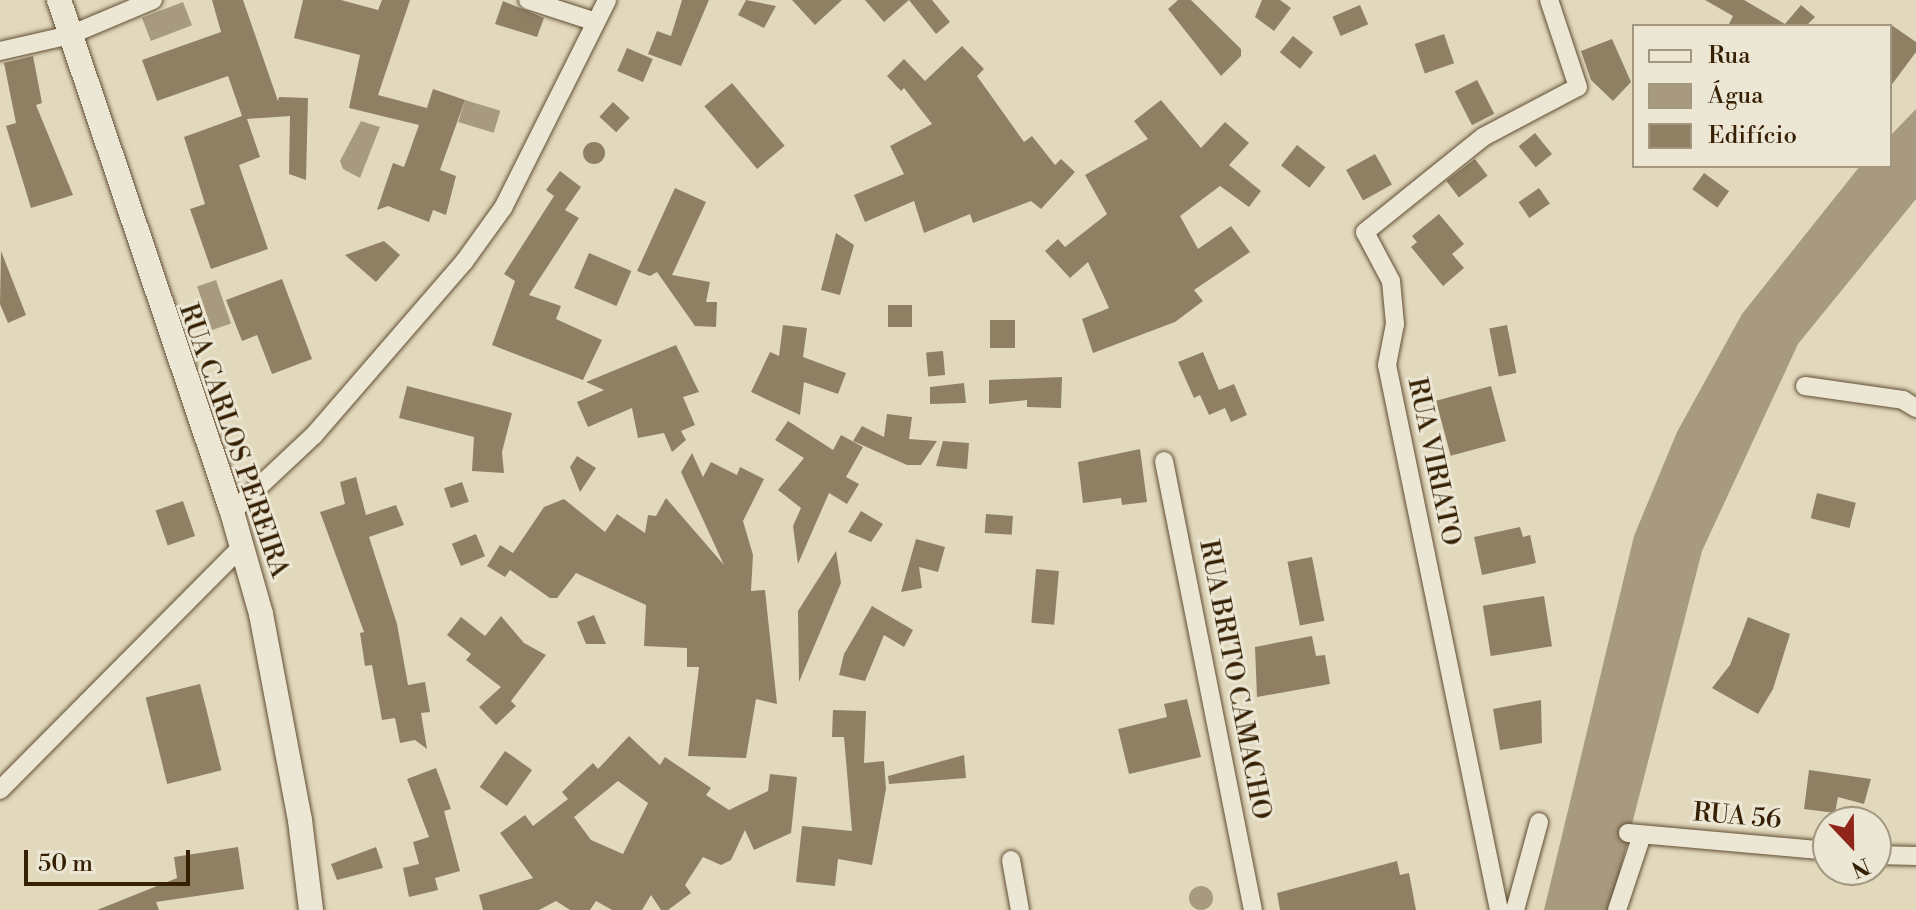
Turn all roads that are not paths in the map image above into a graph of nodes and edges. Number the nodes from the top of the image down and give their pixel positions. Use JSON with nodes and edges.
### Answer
{"nodes":[{"id":1,"x":59,"y":0,"type":"edge"},
{"id":2,"x":153,"y":0,"type":"edge"},
{"id":3,"x":528,"y":0,"type":"edge"},
{"id":4,"x":607,"y":0,"type":"edge"},
{"id":5,"x":1549,"y":0,"type":"edge"},
{"id":6,"x":596,"y":22,"type":"junction"},
{"id":7,"x":70,"y":35,"type":"junction"},
{"id":8,"x":0,"y":51,"type":"edge"},
{"id":9,"x":1805,"y":386,"type":"dead end"},
{"id":10,"x":1916,"y":408,"type":"edge"},
{"id":11,"x":1164,"y":461,"type":"dead end"},
{"id":12,"x":232,"y":512,"type":"junction"},
{"id":13,"x":242,"y":546,"type":"junction"},
{"id":14,"x":0,"y":790,"type":"edge"},
{"id":15,"x":1539,"y":822,"type":"dead end"},
{"id":16,"x":1812,"y":850,"type":"edge"},
{"id":17,"x":1892,"y":855,"type":"edge"},
{"id":18,"x":1916,"y":856,"type":"edge"},
{"id":19,"x":1011,"y":860,"type":"dead end"},
{"id":20,"x":311,"y":910,"type":"edge"},
{"id":21,"x":1020,"y":910,"type":"edge"},
{"id":22,"x":1253,"y":910,"type":"edge"},
{"id":23,"x":1499,"y":910,"type":"edge"},
{"id":24,"x":1515,"y":910,"type":"edge"},
{"id":25,"x":1617,"y":910,"type":"edge"}],
"edges":[{"from":1,"to":7,"type":"street","name":"RUA CARLOS PEREIRA"},
{"from":2,"to":7,"type":"street"},
{"from":3,"to":6,"type":"street"},
{"from":4,"to":6,"type":"street"},
{"from":5,"to":23,"type":"street","name":"RUA VIRIATO"},
{"from":6,"to":12,"type":"street"},
{"from":7,"to":8,"type":"street"},
{"from":7,"to":12,"type":"street","name":"RUA CARLOS PEREIRA"},
{"from":9,"to":10,"type":"street"},
{"from":11,"to":22,"type":"street","name":"RUA BRITO CAMACHO"},
{"from":12,"to":13,"type":"street","name":"RUA CARLOS PEREIRA"},
{"from":13,"to":14,"type":"street"},
{"from":13,"to":20,"type":"street","name":"RUA CARLOS PEREIRA"},
{"from":15,"to":24,"type":"street"},
{"from":16,"to":25,"type":"street","name":"RUA 56"},
{"from":17,"to":18,"type":"street"},
{"from":19,"to":21,"type":"street"}]}
